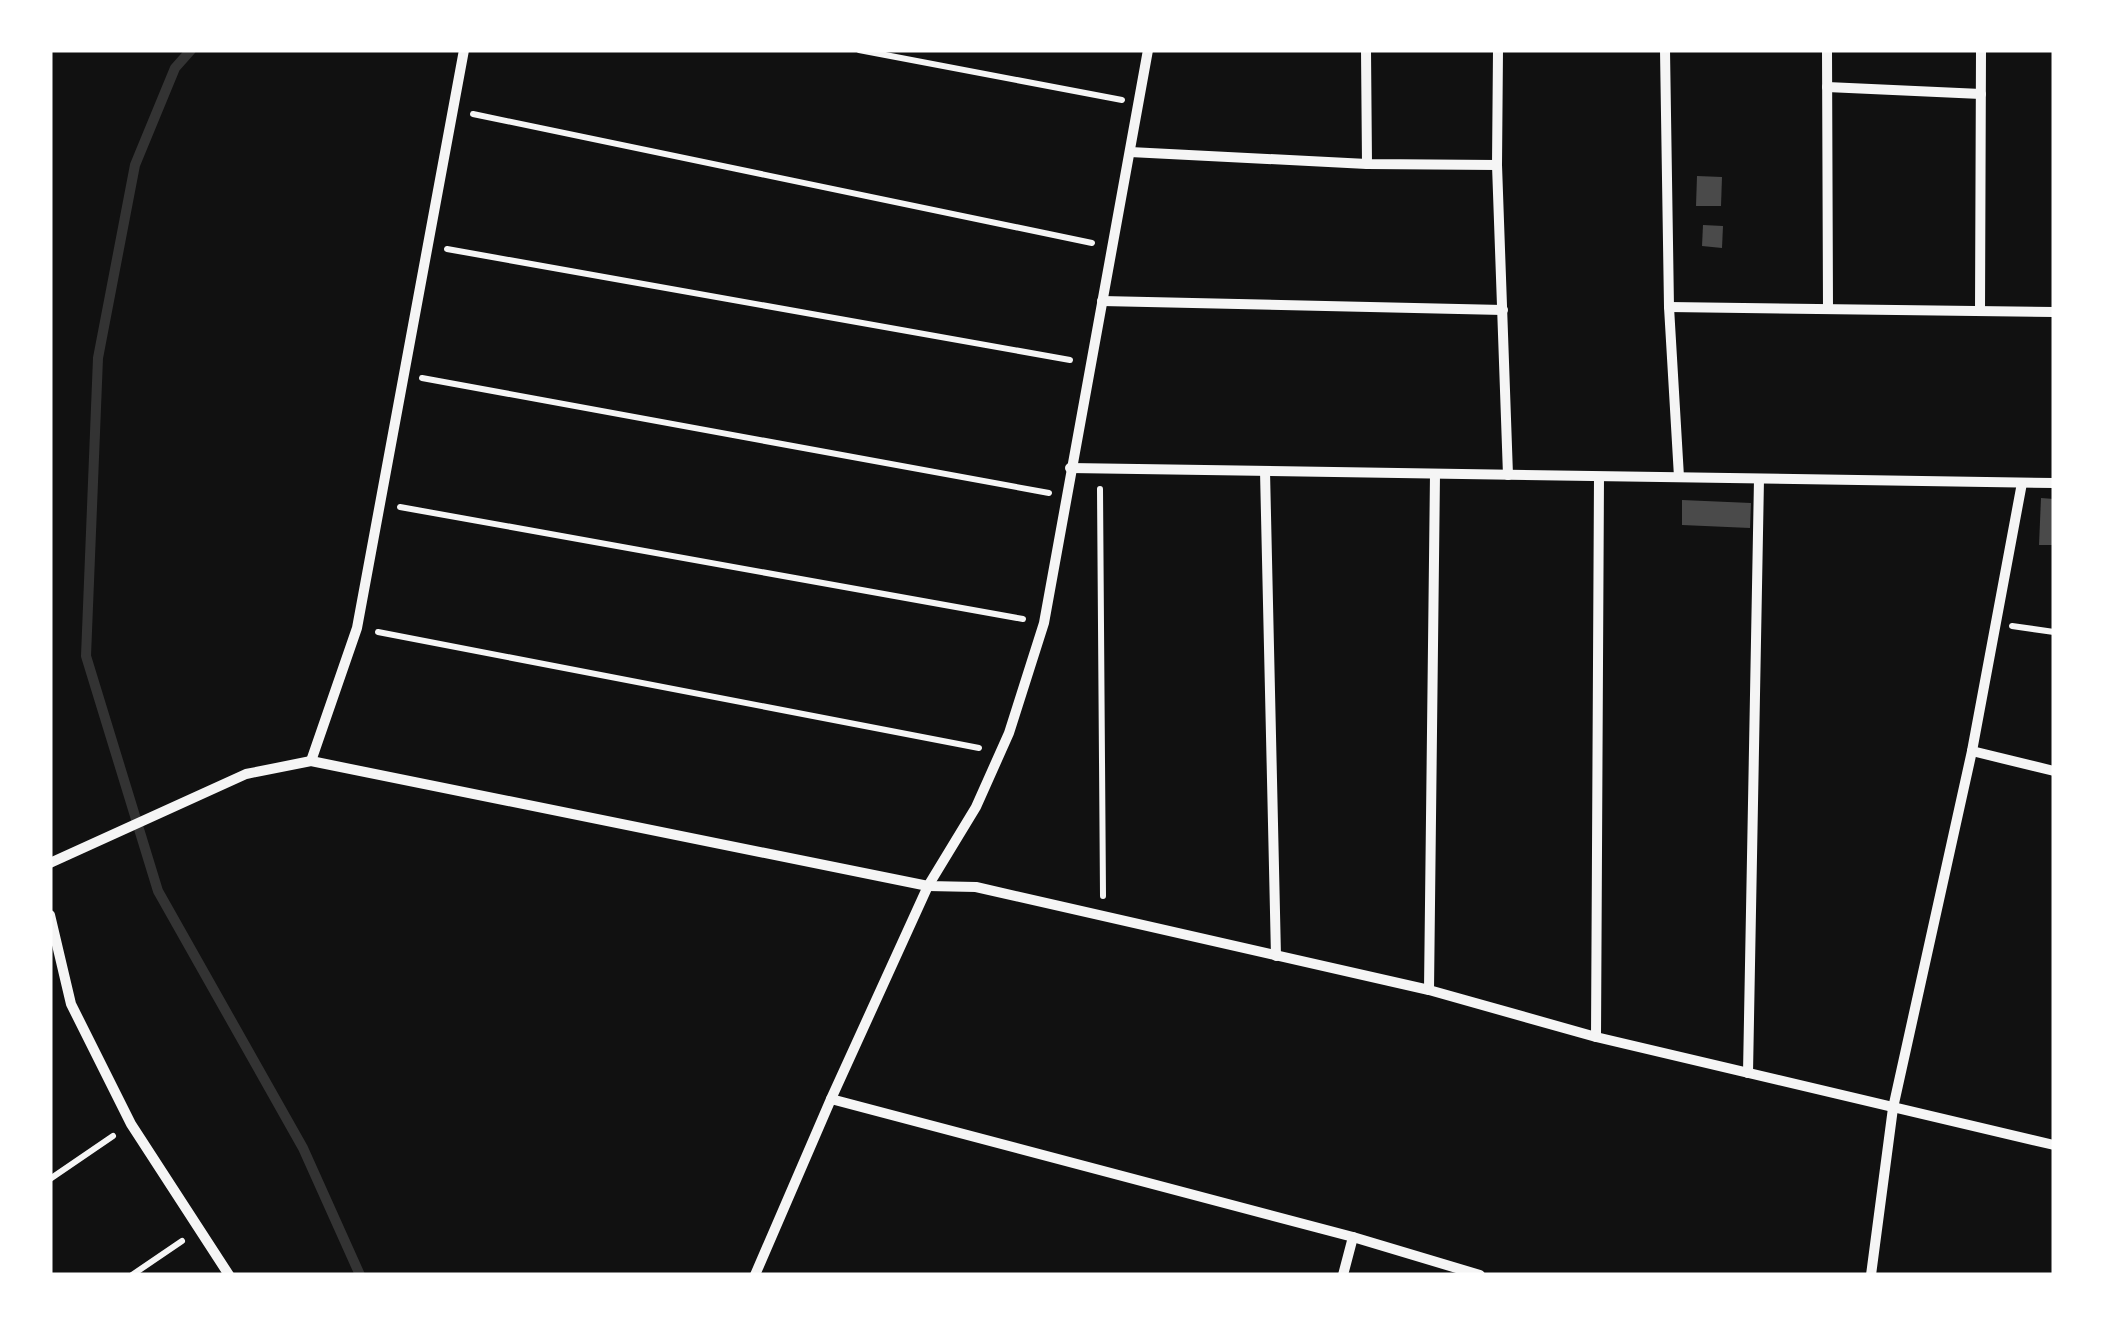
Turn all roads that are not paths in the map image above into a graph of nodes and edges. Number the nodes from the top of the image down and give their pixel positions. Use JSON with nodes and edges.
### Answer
{"nodes":[{"id":1,"x":464,"y":50,"type":"edge"},
{"id":2,"x":1148,"y":50,"type":"edge"},
{"id":3,"x":1366,"y":50,"type":"edge"},
{"id":4,"x":1498,"y":50,"type":"edge"},
{"id":5,"x":1666,"y":50,"type":"edge"},
{"id":6,"x":1827,"y":50,"type":"edge"},
{"id":7,"x":1980,"y":50,"type":"edge"},
{"id":8,"x":1827,"y":86,"type":"junction"},
{"id":9,"x":1980,"y":94,"type":"junction"},
{"id":10,"x":1130,"y":152,"type":"junction"},
{"id":11,"x":1367,"y":164,"type":"junction"},
{"id":12,"x":1497,"y":165,"type":"junction"},
{"id":13,"x":1102,"y":301,"type":"junction"},
{"id":14,"x":1669,"y":308,"type":"junction"},
{"id":15,"x":1828,"y":308,"type":"junction"},
{"id":16,"x":1503,"y":310,"type":"junction"},
{"id":17,"x":1980,"y":311,"type":"junction"},
{"id":18,"x":2054,"y":312,"type":"edge"},
{"id":19,"x":1070,"y":468,"type":"junction"},
{"id":20,"x":1265,"y":471,"type":"junction"},
{"id":21,"x":1435,"y":474,"type":"junction"},
{"id":22,"x":1508,"y":475,"type":"junction"},
{"id":23,"x":1598,"y":477,"type":"junction"},
{"id":24,"x":1679,"y":478,"type":"junction"},
{"id":25,"x":1759,"y":479,"type":"junction"},
{"id":26,"x":2022,"y":483,"type":"junction"},
{"id":27,"x":2054,"y":484,"type":"edge"},
{"id":28,"x":1972,"y":750,"type":"junction"},
{"id":29,"x":311,"y":762,"type":"junction"},
{"id":30,"x":2054,"y":771,"type":"edge"},
{"id":31,"x":50,"y":863,"type":"edge"},
{"id":32,"x":928,"y":886,"type":"junction"},
{"id":33,"x":50,"y":914,"type":"edge"},
{"id":34,"x":1276,"y":956,"type":"junction"},
{"id":35,"x":1429,"y":990,"type":"junction"},
{"id":36,"x":1596,"y":1037,"type":"junction"},
{"id":37,"x":1748,"y":1072,"type":"junction"},
{"id":38,"x":831,"y":1098,"type":"junction"},
{"id":39,"x":1893,"y":1108,"type":"junction"},
{"id":40,"x":2054,"y":1145,"type":"edge"},
{"id":41,"x":1353,"y":1237,"type":"junction"},
{"id":42,"x":229,"y":1275,"type":"edge"},
{"id":43,"x":756,"y":1275,"type":"edge"},
{"id":44,"x":1343,"y":1275,"type":"edge"},
{"id":45,"x":1480,"y":1275,"type":"edge"},
{"id":46,"x":1871,"y":1275,"type":"edge"}],
"edges":[{"from":1,"to":29,"type":"street"},
{"from":2,"to":10,"type":"street"},
{"from":3,"to":11,"type":"street"},
{"from":4,"to":12,"type":"street"},
{"from":5,"to":14,"type":"street"},
{"from":6,"to":8,"type":"street"},
{"from":7,"to":9,"type":"street"},
{"from":8,"to":9,"type":"street"},
{"from":8,"to":15,"type":"street"},
{"from":9,"to":17,"type":"street"},
{"from":10,"to":11,"type":"street"},
{"from":10,"to":13,"type":"street"},
{"from":11,"to":12,"type":"street"},
{"from":12,"to":16,"type":"street"},
{"from":13,"to":16,"type":"street"},
{"from":13,"to":19,"type":"street"},
{"from":14,"to":15,"type":"street"},
{"from":14,"to":24,"type":"street"},
{"from":15,"to":17,"type":"street"},
{"from":16,"to":22,"type":"street"},
{"from":17,"to":18,"type":"street"},
{"from":19,"to":20,"type":"street"},
{"from":19,"to":32,"type":"street"},
{"from":20,"to":21,"type":"street"},
{"from":20,"to":34,"type":"street"},
{"from":21,"to":22,"type":"street"},
{"from":21,"to":35,"type":"street"},
{"from":22,"to":23,"type":"street"},
{"from":23,"to":24,"type":"street"},
{"from":23,"to":36,"type":"street"},
{"from":24,"to":25,"type":"street"},
{"from":25,"to":26,"type":"street"},
{"from":25,"to":37,"type":"street"},
{"from":26,"to":27,"type":"street"},
{"from":26,"to":28,"type":"street"},
{"from":28,"to":30,"type":"street"},
{"from":28,"to":39,"type":"street"},
{"from":29,"to":31,"type":"street"},
{"from":29,"to":32,"type":"street"},
{"from":32,"to":34,"type":"street"},
{"from":32,"to":38,"type":"street"},
{"from":33,"to":42,"type":"street"},
{"from":34,"to":35,"type":"street"},
{"from":35,"to":36,"type":"street"},
{"from":36,"to":37,"type":"street"},
{"from":37,"to":39,"type":"street"},
{"from":38,"to":41,"type":"street"},
{"from":38,"to":43,"type":"street"},
{"from":39,"to":40,"type":"street"},
{"from":39,"to":46,"type":"street"},
{"from":41,"to":44,"type":"street"},
{"from":41,"to":45,"type":"street"}]}
